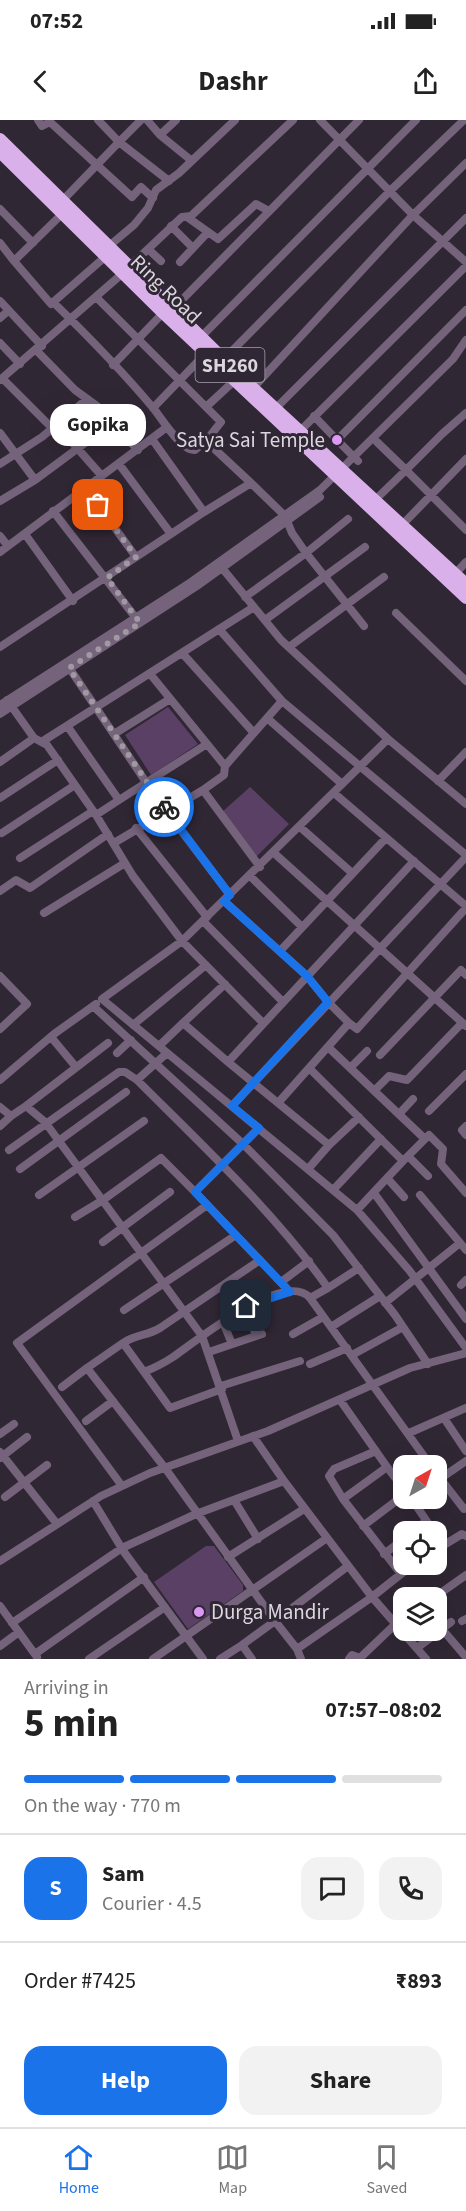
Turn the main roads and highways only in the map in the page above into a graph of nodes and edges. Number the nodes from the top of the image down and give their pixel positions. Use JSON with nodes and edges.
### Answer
{"nodes":[{"id":1,"x":0,"y":139,"type":"edge"},
{"id":2,"x":0,"y":152,"type":"edge"},
{"id":3,"x":107,"y":251,"type":"junction"},
{"id":4,"x":168,"y":311,"type":"junction"},
{"id":5,"x":336,"y":479,"type":"junction"},
{"id":6,"x":466,"y":584,"type":"edge"},
{"id":7,"x":466,"y":598,"type":"edge"}],
"edges":[{"from":1,"to":3,"type":"highway","name":"Ring Road","number":"SH260"},
{"from":2,"to":3,"type":"highway","name":"Ring Road","number":"SH260"},
{"from":3,"to":4,"type":"highway","name":"Ring Road","number":"SH260"},
{"from":4,"to":5,"type":"highway","name":"Ring Road","number":"SH260"},
{"from":4,"to":5,"type":"highway","name":"Ring Road","number":"SH260"},
{"from":5,"to":6,"type":"highway","name":"Ring Road","number":"SH260"},
{"from":5,"to":7,"type":"highway","name":"Ring Road","number":"SH260"}]}
